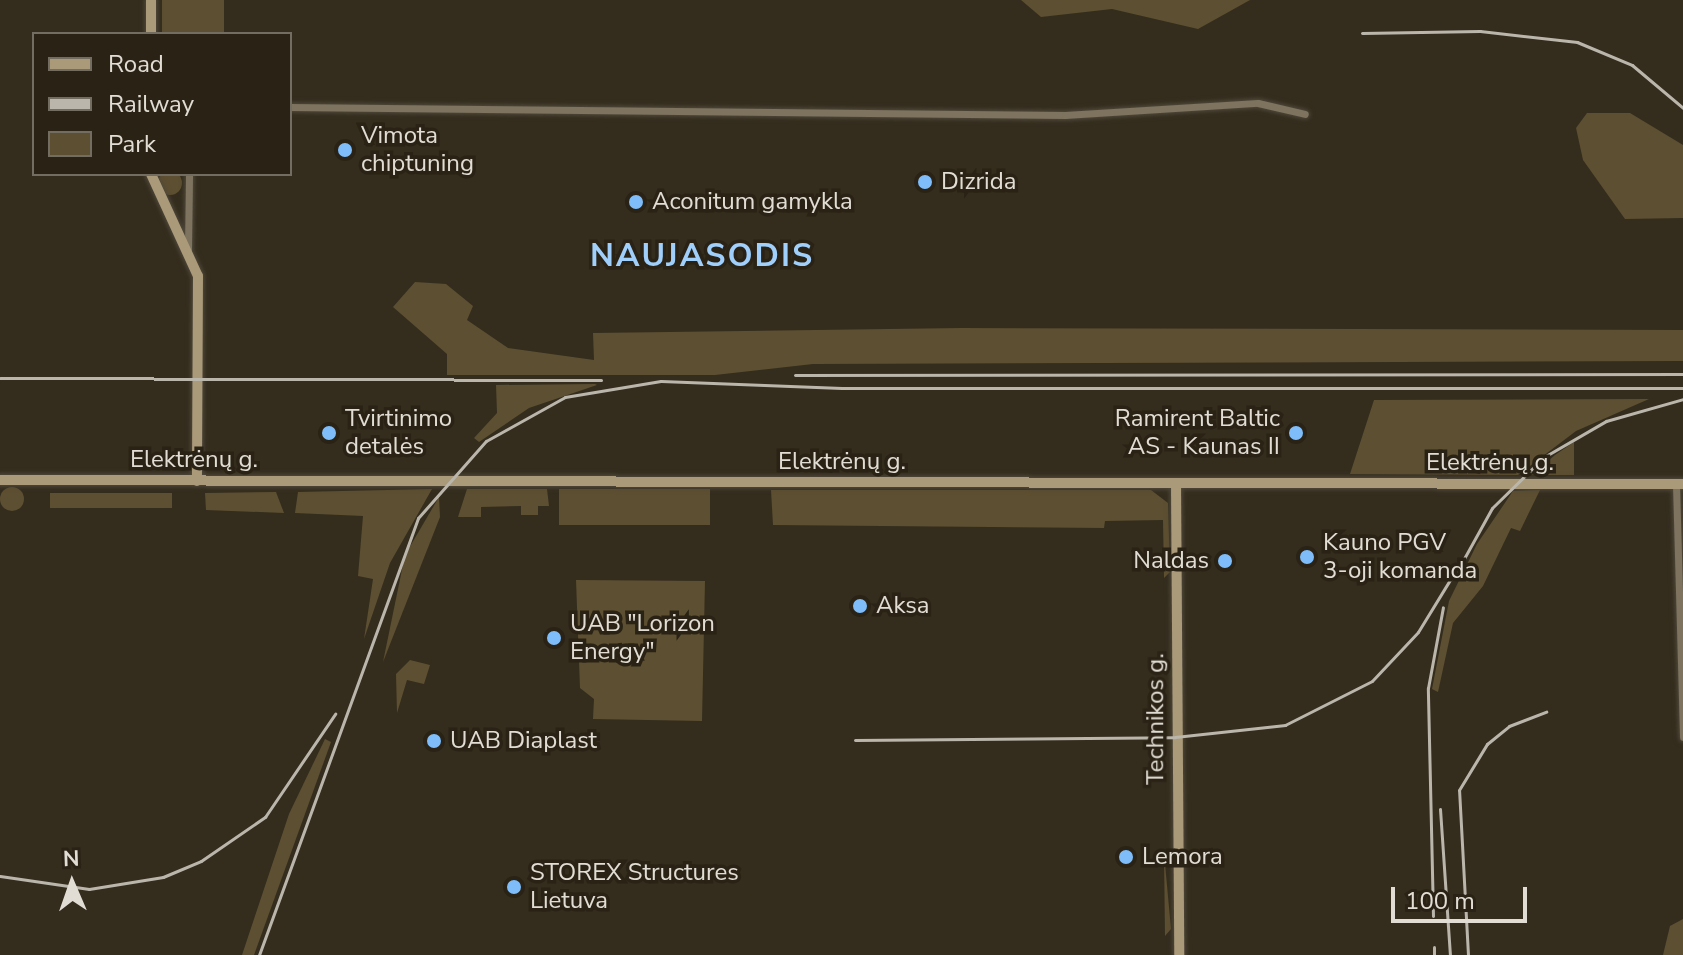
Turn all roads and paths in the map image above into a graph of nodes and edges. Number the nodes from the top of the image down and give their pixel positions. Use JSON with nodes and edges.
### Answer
{"nodes":[{"id":1,"x":151,"y":0,"type":"edge"},
{"id":2,"x":151,"y":32,"type":"edge"},
{"id":3,"x":292,"y":107,"type":"edge"},
{"id":4,"x":1305,"y":114,"type":"dead end"},
{"id":5,"x":152,"y":176,"type":"edge"},
{"id":6,"x":189,"y":176,"type":"edge"},
{"id":7,"x":188,"y":251,"type":"junction"},
{"id":8,"x":0,"y":480,"type":"edge"},
{"id":9,"x":197,"y":481,"type":"junction"},
{"id":10,"x":1176,"y":483,"type":"junction"},
{"id":11,"x":1680,"y":484,"type":"edge"},
{"id":12,"x":1683,"y":737,"type":"edge"},
{"id":13,"x":1179,"y":955,"type":"edge"}],
"edges":[{"from":1,"to":2,"type":"street"},
{"from":3,"to":4,"type":"street"},
{"from":5,"to":7,"type":"street"},
{"from":6,"to":7,"type":"street"},
{"from":7,"to":9,"type":"street"},
{"from":8,"to":9,"type":"street","name":"Elektrėnų g."},
{"from":9,"to":10,"type":"street","name":"Elektrėnų g."},
{"from":10,"to":11,"type":"street","name":"Elektrėnų g."},
{"from":10,"to":13,"type":"street","name":"Technikos g."},
{"from":11,"to":12,"type":"street"}]}
